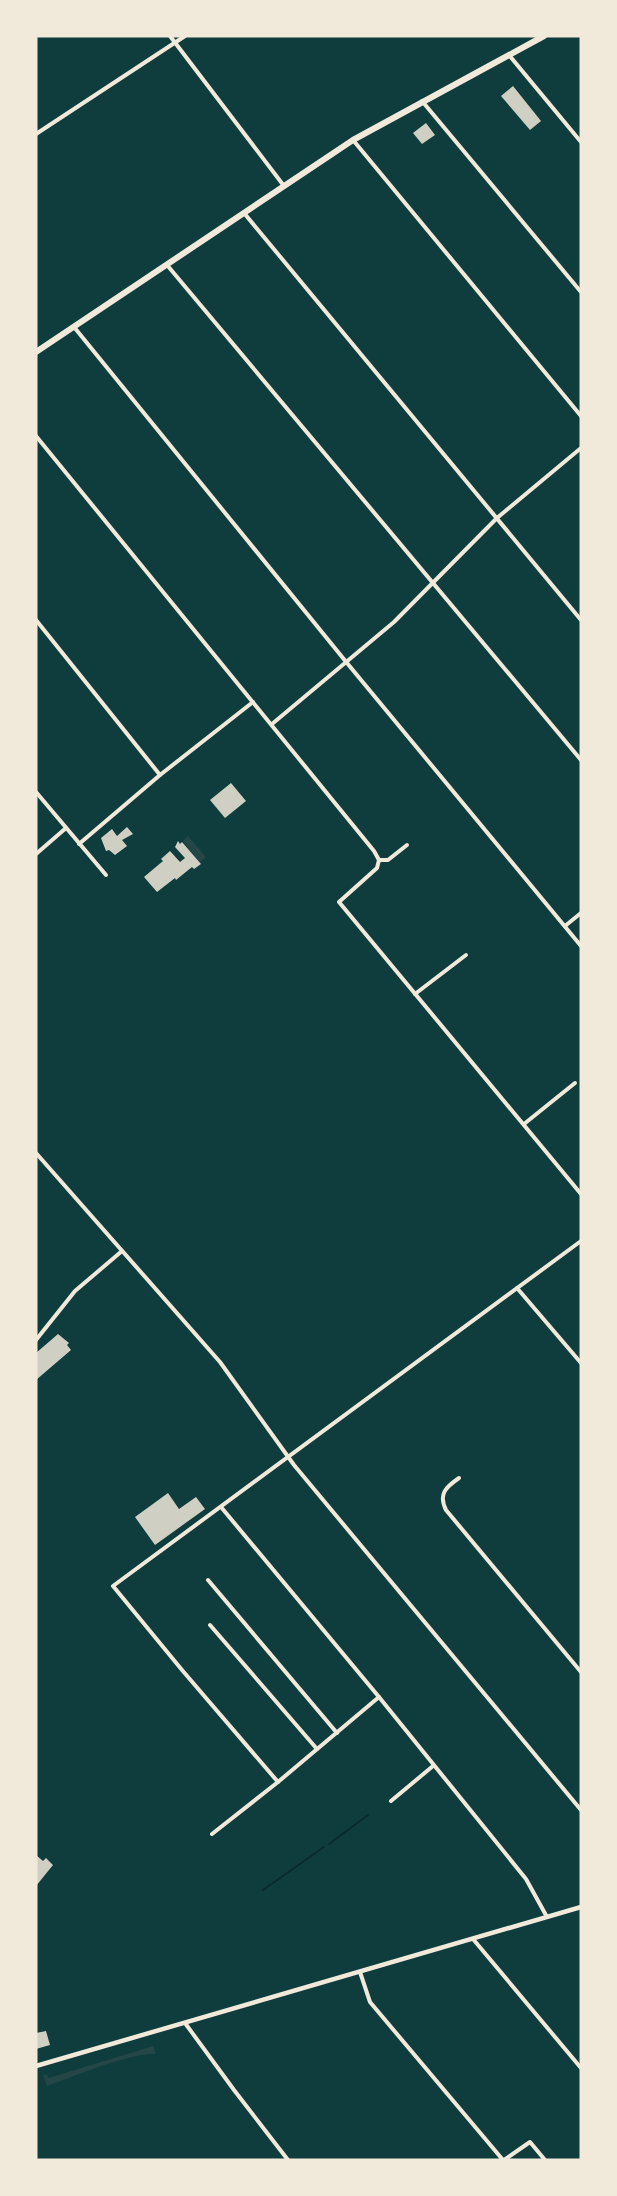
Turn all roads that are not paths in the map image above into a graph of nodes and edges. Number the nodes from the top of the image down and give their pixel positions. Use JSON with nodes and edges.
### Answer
{"nodes":[{"id":1,"x":170,"y":36,"type":"edge"},
{"id":2,"x":185,"y":36,"type":"edge"},
{"id":3,"x":544,"y":36,"type":"edge"},
{"id":4,"x":175,"y":44,"type":"junction"},
{"id":5,"x":508,"y":55,"type":"junction"},
{"id":6,"x":422,"y":101,"type":"junction"},
{"id":7,"x":36,"y":134,"type":"edge"},
{"id":8,"x":353,"y":140,"type":"junction"},
{"id":9,"x":581,"y":142,"type":"edge"},
{"id":10,"x":284,"y":186,"type":"junction"},
{"id":11,"x":243,"y":213,"type":"junction"},
{"id":12,"x":166,"y":265,"type":"junction"},
{"id":13,"x":581,"y":292,"type":"edge"},
{"id":14,"x":74,"y":327,"type":"junction"},
{"id":15,"x":36,"y":352,"type":"edge"},
{"id":16,"x":581,"y":416,"type":"edge"},
{"id":17,"x":37,"y":439,"type":"edge"},
{"id":18,"x":581,"y":448,"type":"edge"},
{"id":19,"x":497,"y":518,"type":"junction"},
{"id":20,"x":434,"y":582,"type":"junction"},
{"id":21,"x":36,"y":620,"type":"edge"},
{"id":22,"x":581,"y":620,"type":"edge"},
{"id":23,"x":347,"y":663,"type":"junction"},
{"id":24,"x":253,"y":702,"type":"junction"},
{"id":25,"x":272,"y":724,"type":"junction"},
{"id":26,"x":581,"y":760,"type":"edge"},
{"id":27,"x":160,"y":775,"type":"junction"},
{"id":28,"x":36,"y":792,"type":"edge"},
{"id":29,"x":66,"y":828,"type":"junction"},
{"id":30,"x":79,"y":844,"type":"junction"},
{"id":31,"x":407,"y":845,"type":"dead end"},
{"id":32,"x":36,"y":854,"type":"edge"},
{"id":33,"x":379,"y":860,"type":"junction"},
{"id":34,"x":106,"y":875,"type":"dead end"},
{"id":35,"x":581,"y":913,"type":"edge"},
{"id":36,"x":565,"y":926,"type":"junction"},
{"id":37,"x":581,"y":946,"type":"edge"},
{"id":38,"x":466,"y":955,"type":"dead end"},
{"id":39,"x":415,"y":994,"type":"junction"},
{"id":40,"x":575,"y":1083,"type":"dead end"},
{"id":41,"x":524,"y":1124,"type":"junction"},
{"id":42,"x":36,"y":1153,"type":"edge"},
{"id":43,"x":581,"y":1194,"type":"edge"},
{"id":44,"x":581,"y":1241,"type":"edge"},
{"id":45,"x":122,"y":1251,"type":"junction"},
{"id":46,"x":517,"y":1288,"type":"junction"},
{"id":47,"x":36,"y":1340,"type":"edge"},
{"id":48,"x":581,"y":1364,"type":"edge"},
{"id":49,"x":287,"y":1456,"type":"junction"},
{"id":50,"x":459,"y":1478,"type":"dead end"},
{"id":51,"x":221,"y":1507,"type":"junction"},
{"id":52,"x":208,"y":1580,"type":"dead end"},
{"id":53,"x":210,"y":1625,"type":"dead end"},
{"id":54,"x":581,"y":1672,"type":"edge"},
{"id":55,"x":379,"y":1697,"type":"junction"},
{"id":56,"x":337,"y":1733,"type":"junction"},
{"id":57,"x":317,"y":1749,"type":"junction"},
{"id":58,"x":433,"y":1766,"type":"junction"},
{"id":59,"x":278,"y":1782,"type":"junction"},
{"id":60,"x":391,"y":1801,"type":"dead end"},
{"id":61,"x":581,"y":1810,"type":"edge"},
{"id":62,"x":212,"y":1834,"type":"dead end"},
{"id":63,"x":581,"y":1907,"type":"edge"},
{"id":64,"x":547,"y":1917,"type":"junction"},
{"id":65,"x":472,"y":1939,"type":"junction"},
{"id":66,"x":360,"y":1972,"type":"junction"},
{"id":67,"x":185,"y":2022,"type":"junction"},
{"id":68,"x":36,"y":2067,"type":"edge"},
{"id":69,"x":581,"y":2068,"type":"edge"},
{"id":70,"x":288,"y":2160,"type":"edge"},
{"id":71,"x":504,"y":2160,"type":"edge"},
{"id":72,"x":545,"y":2160,"type":"edge"}],
"edges":[{"from":1,"to":4,"type":"street"},
{"from":2,"to":4,"type":"street"},
{"from":3,"to":5,"type":"main road"},
{"from":4,"to":7,"type":"street"},
{"from":4,"to":10,"type":"street"},
{"from":5,"to":6,"type":"main road"},
{"from":5,"to":9,"type":"street"},
{"from":6,"to":8,"type":"main road"},
{"from":6,"to":13,"type":"street"},
{"from":8,"to":10,"type":"main road"},
{"from":8,"to":16,"type":"street"},
{"from":10,"to":11,"type":"main road"},
{"from":11,"to":12,"type":"main road"},
{"from":11,"to":19,"type":"street"},
{"from":12,"to":14,"type":"main road"},
{"from":12,"to":20,"type":"street"},
{"from":14,"to":15,"type":"main road"},
{"from":14,"to":23,"type":"street"},
{"from":17,"to":24,"type":"street"},
{"from":18,"to":19,"type":"street"},
{"from":19,"to":20,"type":"street"},
{"from":19,"to":22,"type":"street"},
{"from":20,"to":23,"type":"street"},
{"from":20,"to":26,"type":"street"},
{"from":21,"to":27,"type":"street"},
{"from":23,"to":25,"type":"street"},
{"from":23,"to":36,"type":"street"},
{"from":24,"to":25,"type":"street"},
{"from":24,"to":27,"type":"street"},
{"from":25,"to":33,"type":"street"},
{"from":27,"to":30,"type":"street"},
{"from":28,"to":29,"type":"street"},
{"from":29,"to":30,"type":"street"},
{"from":29,"to":32,"type":"street"},
{"from":30,"to":34,"type":"street"},
{"from":31,"to":33,"type":"street"},
{"from":33,"to":39,"type":"street"},
{"from":35,"to":36,"type":"street"},
{"from":36,"to":37,"type":"street"},
{"from":38,"to":39,"type":"street"},
{"from":39,"to":41,"type":"street"},
{"from":40,"to":41,"type":"street"},
{"from":41,"to":43,"type":"street"},
{"from":42,"to":45,"type":"street"},
{"from":44,"to":46,"type":"street"},
{"from":45,"to":47,"type":"street"},
{"from":45,"to":49,"type":"street"},
{"from":46,"to":48,"type":"street"},
{"from":46,"to":49,"type":"street"},
{"from":49,"to":51,"type":"street"},
{"from":49,"to":61,"type":"street"},
{"from":50,"to":54,"type":"street"},
{"from":51,"to":55,"type":"street"},
{"from":51,"to":59,"type":"street"},
{"from":52,"to":56,"type":"street"},
{"from":53,"to":57,"type":"street"},
{"from":55,"to":56,"type":"street"},
{"from":55,"to":58,"type":"street"},
{"from":56,"to":57,"type":"street"},
{"from":57,"to":59,"type":"street"},
{"from":58,"to":60,"type":"street"},
{"from":58,"to":64,"type":"street"},
{"from":59,"to":62,"type":"street"},
{"from":63,"to":64,"type":"street"},
{"from":64,"to":65,"type":"street"},
{"from":65,"to":66,"type":"street"},
{"from":65,"to":69,"type":"street"},
{"from":66,"to":67,"type":"street"},
{"from":66,"to":71,"type":"street"},
{"from":67,"to":68,"type":"street"},
{"from":67,"to":70,"type":"street"},
{"from":71,"to":72,"type":"street"}]}
